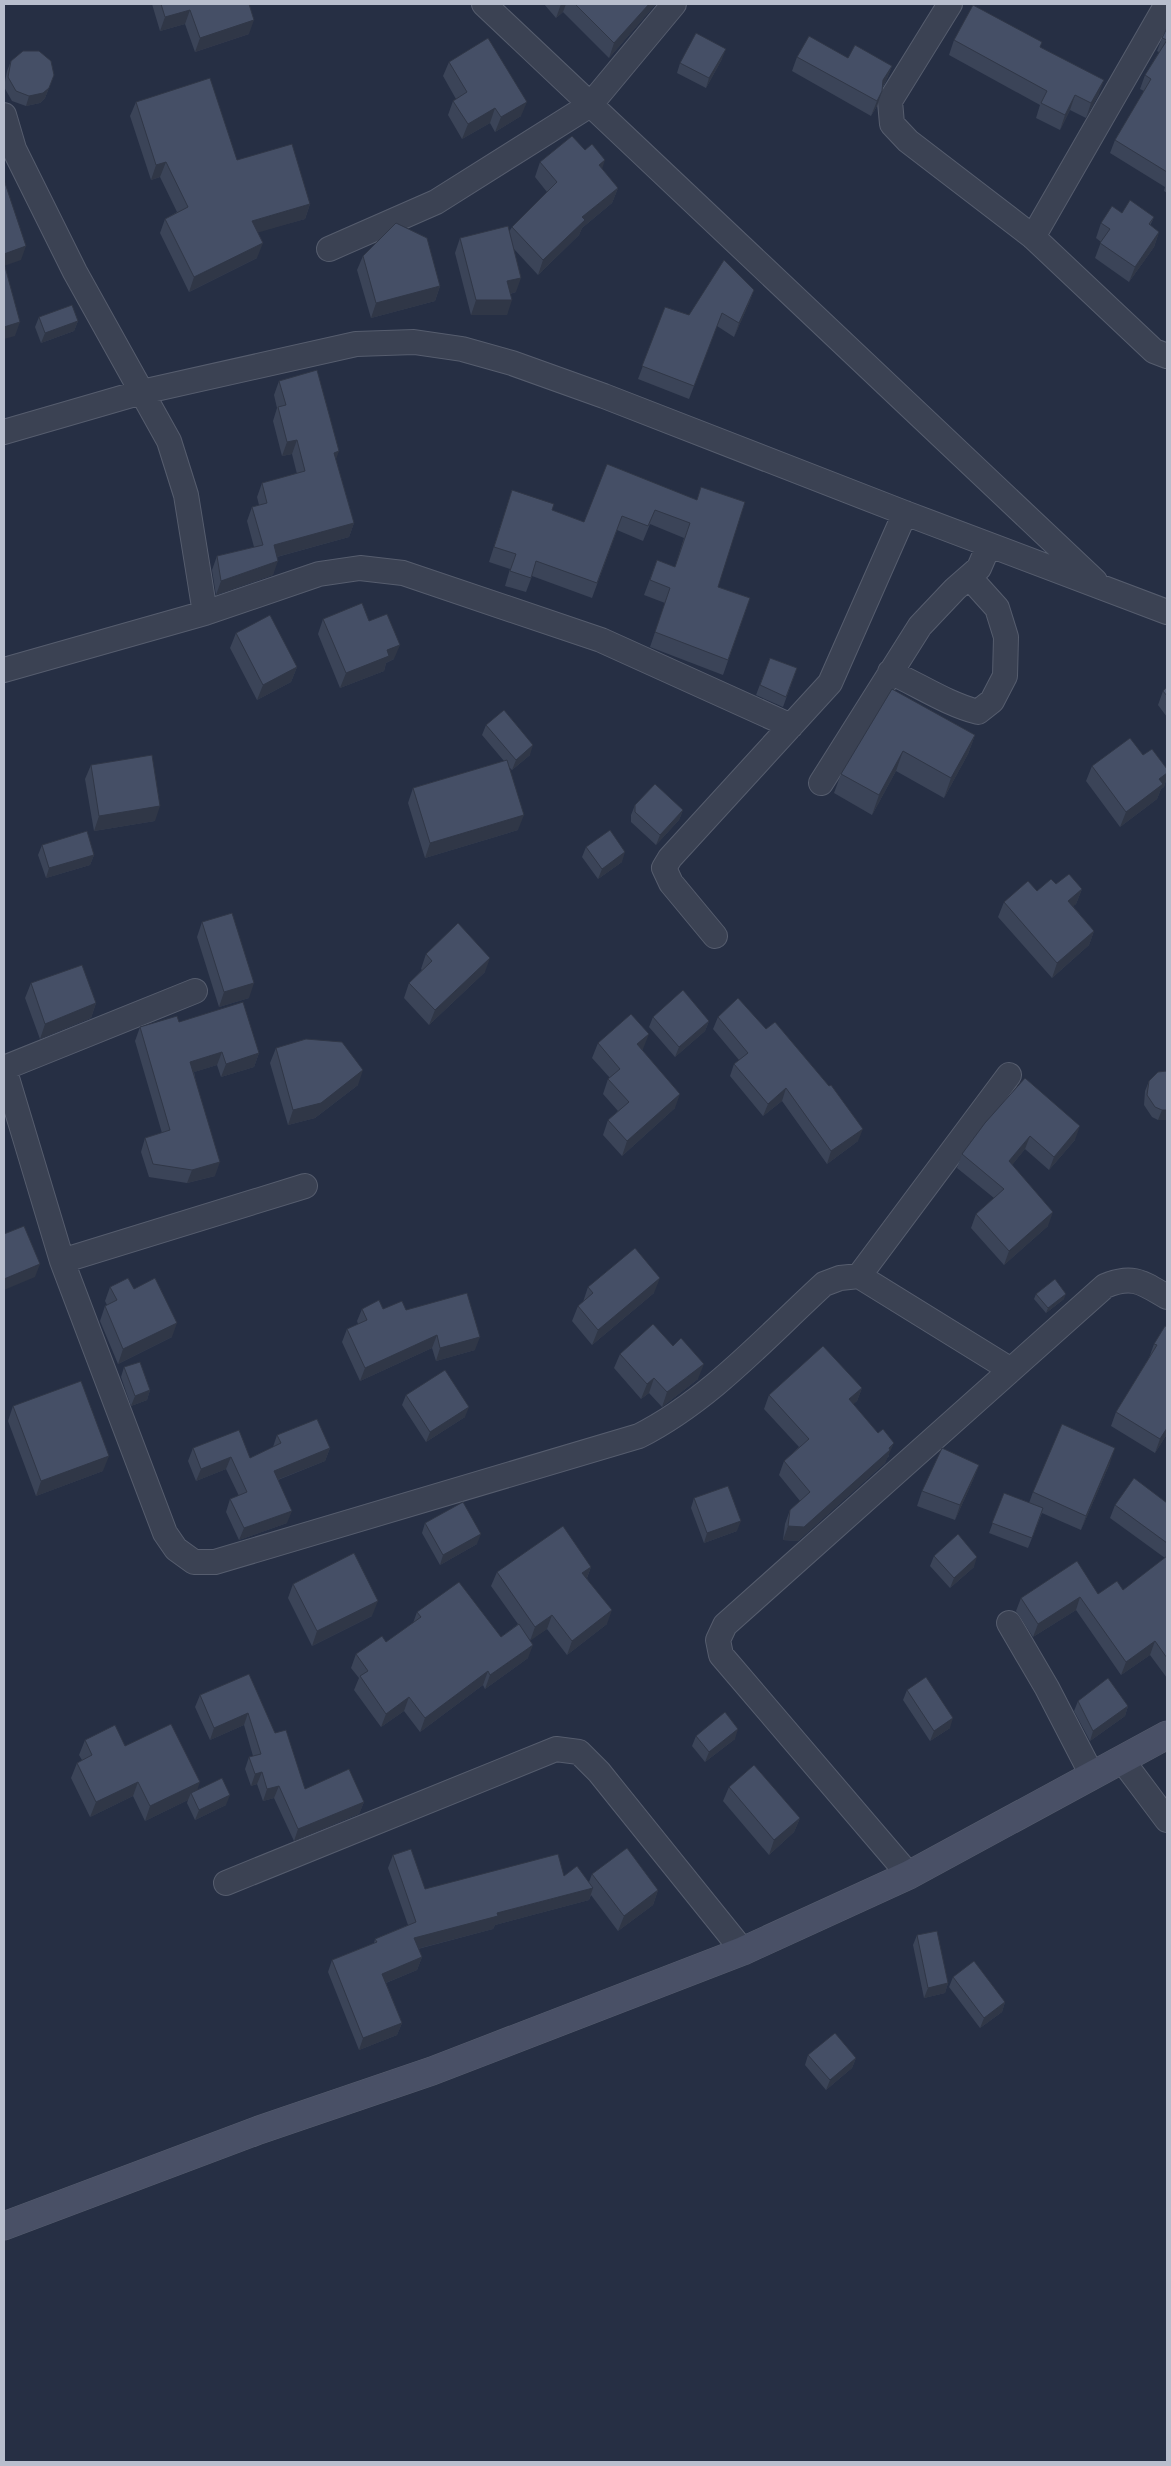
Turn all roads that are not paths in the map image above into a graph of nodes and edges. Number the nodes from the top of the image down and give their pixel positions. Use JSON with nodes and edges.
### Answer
{"nodes":[{"id":1,"x":484,"y":4,"type":"edge"},
{"id":2,"x":674,"y":4,"type":"edge"},
{"id":3,"x":950,"y":4,"type":"edge"},
{"id":4,"x":1166,"y":4,"type":"edge"},
{"id":5,"x":590,"y":105,"type":"junction"},
{"id":6,"x":4,"y":115,"type":"edge"},
{"id":7,"x":1033,"y":237,"type":"junction"},
{"id":8,"x":329,"y":249,"type":"dead end"},
{"id":9,"x":1167,"y":356,"type":"edge"},
{"id":10,"x":142,"y":392,"type":"junction"},
{"id":11,"x":4,"y":432,"type":"edge"},
{"id":12,"x":905,"y":514,"type":"junction"},
{"id":13,"x":989,"y":545,"type":"junction"},
{"id":14,"x":970,"y":578,"type":"junction"},
{"id":15,"x":1104,"y":589,"type":"junction"},
{"id":16,"x":1167,"y":612,"type":"edge"},
{"id":17,"x":205,"y":613,"type":"junction"},
{"id":18,"x":4,"y":670,"type":"edge"},
{"id":19,"x":890,"y":672,"type":"junction"},
{"id":20,"x":791,"y":726,"type":"junction"},
{"id":21,"x":821,"y":783,"type":"dead end"},
{"id":22,"x":715,"y":936,"type":"dead end"},
{"id":23,"x":195,"y":991,"type":"dead end"},
{"id":24,"x":4,"y":1068,"type":"edge"},
{"id":25,"x":1009,"y":1074,"type":"dead end"},
{"id":26,"x":305,"y":1186,"type":"dead end"},
{"id":27,"x":62,"y":1261,"type":"junction"},
{"id":28,"x":860,"y":1276,"type":"junction"},
{"id":29,"x":1167,"y":1297,"type":"edge"},
{"id":30,"x":1011,"y":1370,"type":"junction"},
{"id":31,"x":1008,"y":1623,"type":"dead end"},
{"id":32,"x":1167,"y":1735,"type":"edge"},
{"id":33,"x":1122,"y":1760,"type":"junction"},
{"id":34,"x":1092,"y":1774,"type":"junction"},
{"id":35,"x":1167,"y":1820,"type":"edge"},
{"id":36,"x":909,"y":1875,"type":"junction"},
{"id":37,"x":226,"y":1883,"type":"dead end"},
{"id":38,"x":744,"y":1951,"type":"junction"},
{"id":39,"x":4,"y":2226,"type":"edge"}],
"edges":[{"from":1,"to":5,"type":"street"},
{"from":2,"to":5,"type":"street"},
{"from":3,"to":7,"type":"street"},
{"from":4,"to":7,"type":"street"},
{"from":5,"to":8,"type":"street"},
{"from":5,"to":15,"type":"street"},
{"from":6,"to":10,"type":"street"},
{"from":7,"to":9,"type":"street"},
{"from":10,"to":11,"type":"street"},
{"from":10,"to":12,"type":"street"},
{"from":10,"to":17,"type":"street"},
{"from":12,"to":13,"type":"street"},
{"from":12,"to":20,"type":"street"},
{"from":13,"to":14,"type":"street"},
{"from":13,"to":15,"type":"street"},
{"from":14,"to":19,"type":"street"},
{"from":14,"to":19,"type":"street"},
{"from":15,"to":16,"type":"street"},
{"from":17,"to":18,"type":"street"},
{"from":17,"to":20,"type":"street"},
{"from":19,"to":21,"type":"street"},
{"from":20,"to":22,"type":"street"},
{"from":23,"to":24,"type":"street"},
{"from":24,"to":27,"type":"street"},
{"from":25,"to":28,"type":"street"},
{"from":26,"to":27,"type":"street"},
{"from":27,"to":28,"type":"street"},
{"from":28,"to":30,"type":"street"},
{"from":29,"to":30,"type":"street"},
{"from":30,"to":36,"type":"street"},
{"from":31,"to":34,"type":"street"},
{"from":32,"to":33,"type":"main road"},
{"from":33,"to":34,"type":"main road"},
{"from":33,"to":35,"type":"street"},
{"from":34,"to":36,"type":"main road"},
{"from":36,"to":38,"type":"main road"},
{"from":37,"to":38,"type":"street"},
{"from":38,"to":39,"type":"main road"}]}
